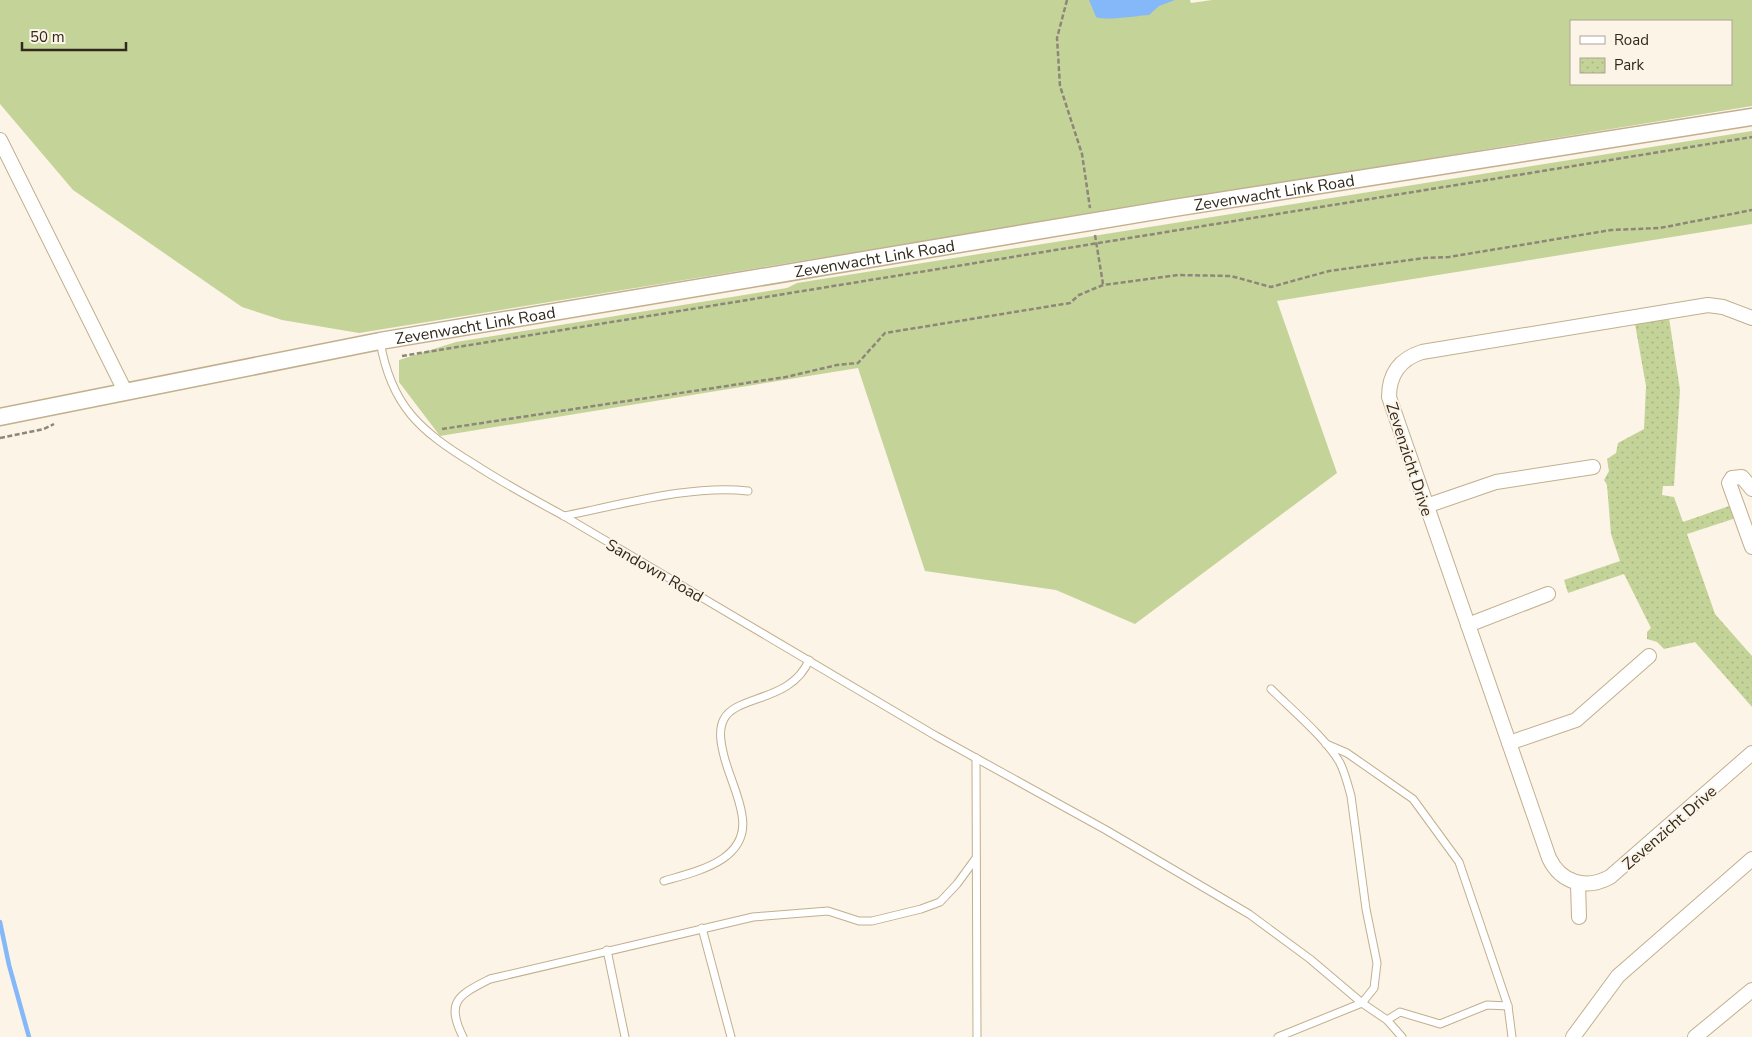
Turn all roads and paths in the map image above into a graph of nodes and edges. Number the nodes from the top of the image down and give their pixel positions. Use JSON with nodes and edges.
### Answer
{"nodes":[{"id":1,"x":1067,"y":0,"type":"edge"},
{"id":2,"x":1752,"y":118,"type":"edge"},
{"id":3,"x":1752,"y":137,"type":"edge"},
{"id":4,"x":0,"y":140,"type":"edge"},
{"id":5,"x":1752,"y":210,"type":"edge"},
{"id":6,"x":1093,"y":222,"type":"junction"},
{"id":7,"x":1096,"y":244,"type":"junction"},
{"id":8,"x":1103,"y":285,"type":"junction"},
{"id":9,"x":1752,"y":318,"type":"edge"},
{"id":10,"x":380,"y":341,"type":"junction"},
{"id":11,"x":402,"y":356,"type":"dead end"},
{"id":12,"x":125,"y":392,"type":"junction"},
{"id":13,"x":0,"y":417,"type":"edge"},
{"id":14,"x":54,"y":424,"type":"dead end"},
{"id":15,"x":428,"y":433,"type":"junction"},
{"id":16,"x":0,"y":438,"type":"edge"},
{"id":17,"x":1593,"y":467,"type":"dead end"},
{"id":18,"x":1752,"y":489,"type":"edge"},
{"id":19,"x":748,"y":491,"type":"dead end"},
{"id":20,"x":1426,"y":506,"type":"junction"},
{"id":21,"x":564,"y":516,"type":"junction"},
{"id":22,"x":1747,"y":517,"type":"edge"},
{"id":23,"x":1752,"y":547,"type":"edge"},
{"id":24,"x":1548,"y":594,"type":"dead end"},
{"id":25,"x":1468,"y":625,"type":"junction"},
{"id":26,"x":1649,"y":656,"type":"dead end"},
{"id":27,"x":809,"y":660,"type":"junction"},
{"id":28,"x":1271,"y":690,"type":"dead end"},
{"id":29,"x":1509,"y":743,"type":"junction"},
{"id":30,"x":1325,"y":744,"type":"junction"},
{"id":31,"x":1752,"y":753,"type":"edge"},
{"id":32,"x":976,"y":758,"type":"junction"},
{"id":33,"x":976,"y":858,"type":"junction"},
{"id":34,"x":1752,"y":859,"type":"edge"},
{"id":35,"x":664,"y":881,"type":"dead end"},
{"id":36,"x":1578,"y":883,"type":"junction"},
{"id":37,"x":1579,"y":917,"type":"dead end"},
{"id":38,"x":702,"y":928,"type":"junction"},
{"id":39,"x":607,"y":950,"type":"junction"},
{"id":40,"x":1752,"y":990,"type":"edge"},
{"id":41,"x":1362,"y":1003,"type":"junction"},
{"id":42,"x":1508,"y":1006,"type":"junction"},
{"id":43,"x":1388,"y":1020,"type":"junction"},
{"id":44,"x":463,"y":1037,"type":"edge"},
{"id":45,"x":626,"y":1037,"type":"edge"},
{"id":46,"x":731,"y":1037,"type":"edge"},
{"id":47,"x":977,"y":1037,"type":"edge"},
{"id":48,"x":1278,"y":1037,"type":"edge"},
{"id":49,"x":1402,"y":1037,"type":"edge"},
{"id":50,"x":1512,"y":1037,"type":"edge"},
{"id":51,"x":1573,"y":1037,"type":"edge"},
{"id":52,"x":1695,"y":1037,"type":"edge"}],
"edges":[{"from":1,"to":6,"type":"path"},
{"from":2,"to":6,"type":"street","name":"Zevenwacht Link Road"},
{"from":3,"to":7,"type":"path"},
{"from":4,"to":12,"type":"street"},
{"from":5,"to":8,"type":"path"},
{"from":6,"to":7,"type":"path"},
{"from":6,"to":10,"type":"street","name":"Zevenwacht Link Road"},
{"from":7,"to":8,"type":"path"},
{"from":7,"to":11,"type":"path"},
{"from":8,"to":15,"type":"path"},
{"from":9,"to":20,"type":"street","name":"Zevenzicht Drive"},
{"from":10,"to":12,"type":"street","name":"Zevenwacht Link Road"},
{"from":10,"to":15,"type":"lane","name":"Sandown Road"},
{"from":12,"to":13,"type":"street","name":"Zevenwacht Link Road"},
{"from":14,"to":16,"type":"path"},
{"from":15,"to":21,"type":"lane","name":"Sandown Road"},
{"from":17,"to":20,"type":"street"},
{"from":18,"to":22,"type":"street"},
{"from":19,"to":21,"type":"lane"},
{"from":20,"to":25,"type":"street","name":"Zevenzicht Drive"},
{"from":21,"to":27,"type":"lane","name":"Sandown Road"},
{"from":22,"to":23,"type":"street"},
{"from":24,"to":25,"type":"street"},
{"from":25,"to":29,"type":"street","name":"Zevenzicht Drive"},
{"from":26,"to":29,"type":"street"},
{"from":27,"to":32,"type":"lane","name":"Sandown Road"},
{"from":27,"to":35,"type":"lane"},
{"from":28,"to":30,"type":"lane"},
{"from":29,"to":36,"type":"street","name":"Zevenzicht Drive"},
{"from":30,"to":41,"type":"lane"},
{"from":30,"to":42,"type":"lane"},
{"from":31,"to":36,"type":"street","name":"Zevenzicht Drive"},
{"from":32,"to":33,"type":"lane"},
{"from":32,"to":41,"type":"lane","name":"Sandown Road"},
{"from":33,"to":38,"type":"lane"},
{"from":33,"to":47,"type":"lane"},
{"from":34,"to":51,"type":"street"},
{"from":36,"to":37,"type":"street"},
{"from":38,"to":39,"type":"lane"},
{"from":38,"to":46,"type":"lane"},
{"from":39,"to":44,"type":"lane"},
{"from":39,"to":45,"type":"lane"},
{"from":40,"to":52,"type":"street"},
{"from":41,"to":43,"type":"lane","name":"Sandown Road"},
{"from":41,"to":48,"type":"lane"},
{"from":42,"to":43,"type":"lane"},
{"from":42,"to":50,"type":"lane"},
{"from":43,"to":49,"type":"lane","name":"Sandown Road"}]}
